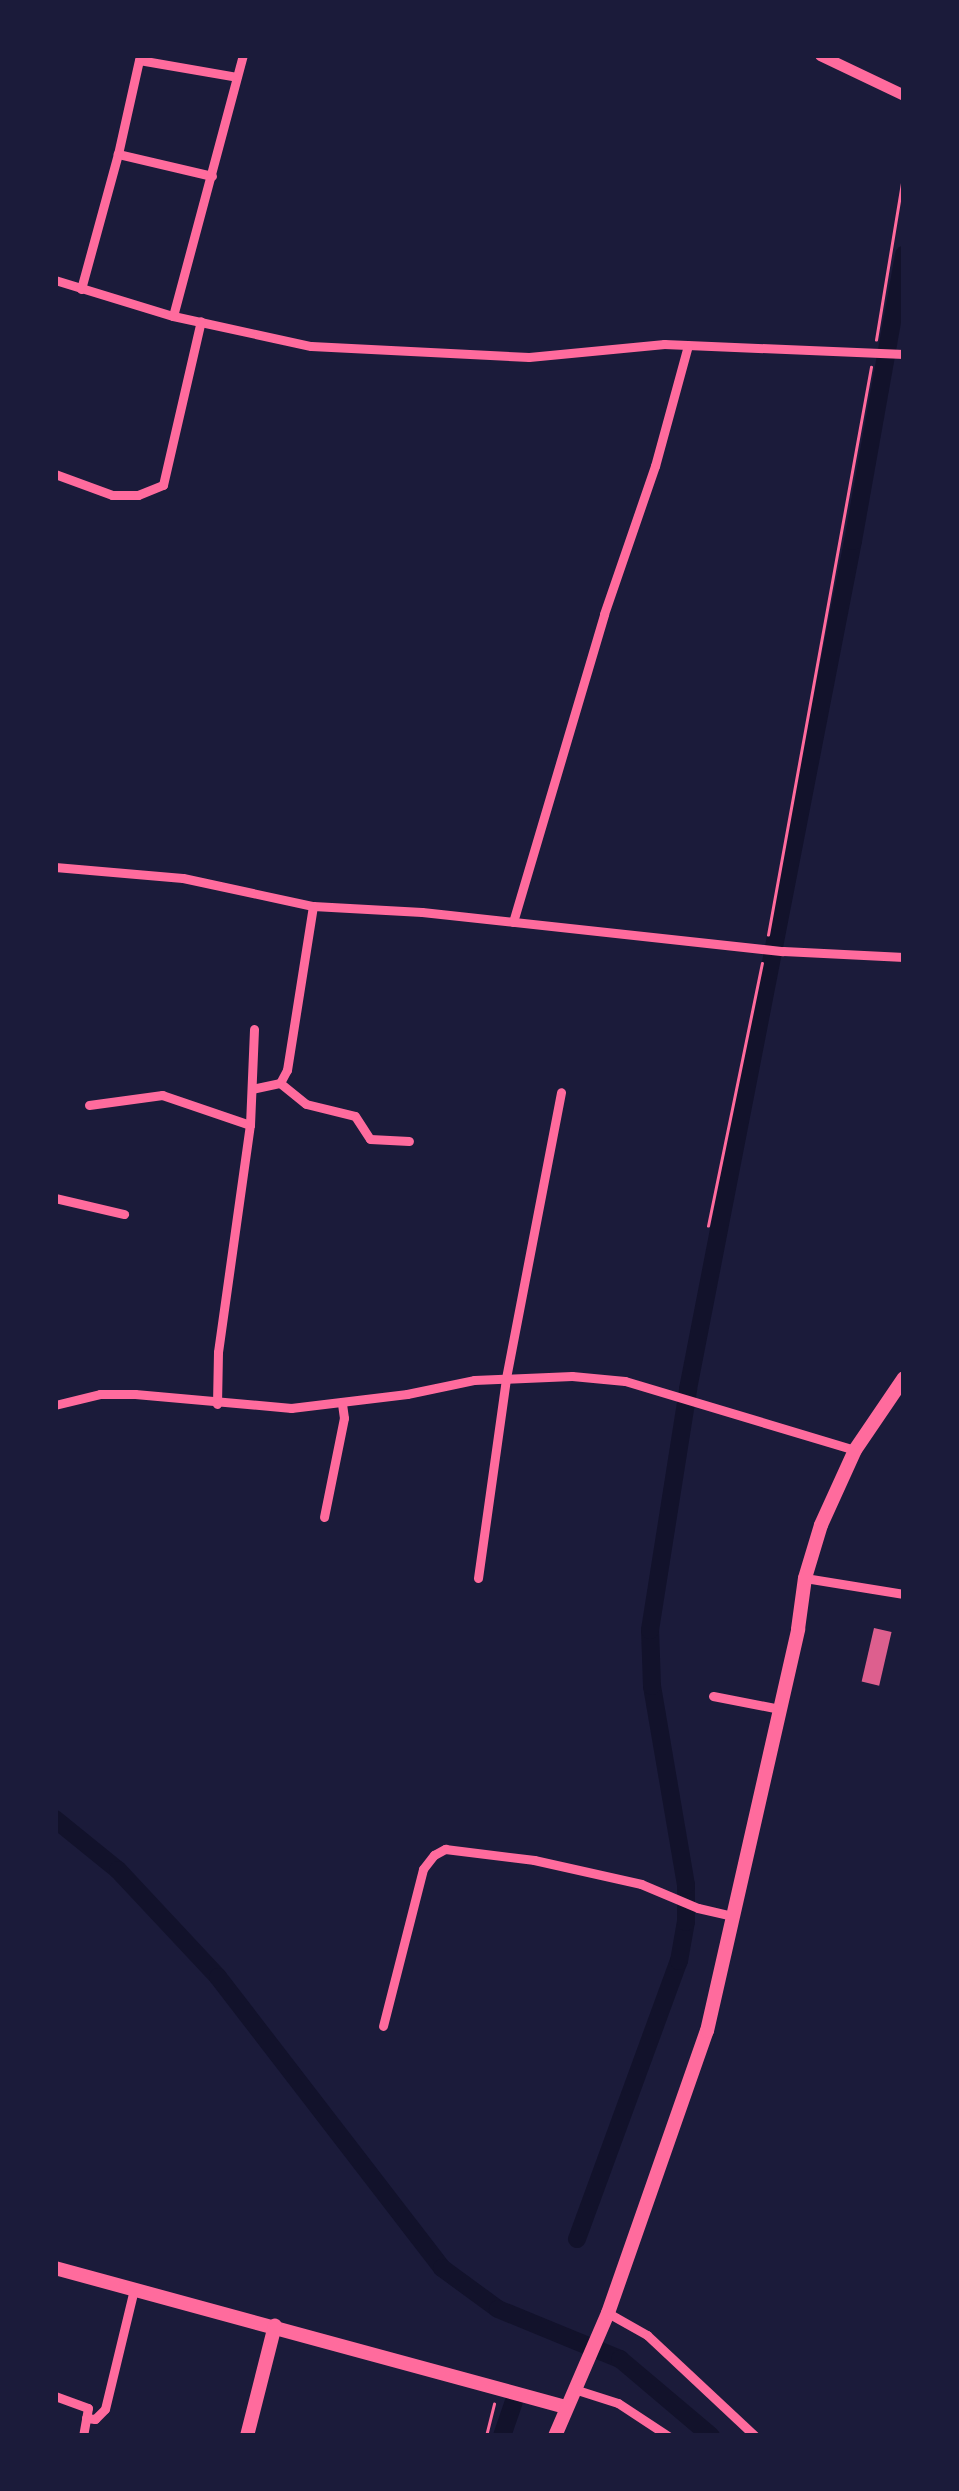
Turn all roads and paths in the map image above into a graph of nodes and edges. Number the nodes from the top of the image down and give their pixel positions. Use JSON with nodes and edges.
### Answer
{"nodes":[{"id":1,"x":243,"y":55,"type":"edge"},
{"id":2,"x":820,"y":55,"type":"edge"},
{"id":3,"x":237,"y":77,"type":"junction"},
{"id":4,"x":904,"y":94,"type":"edge"},
{"id":5,"x":118,"y":154,"type":"junction"},
{"id":6,"x":904,"y":170,"type":"edge"},
{"id":7,"x":212,"y":176,"type":"junction"},
{"id":8,"x":55,"y":280,"type":"edge"},
{"id":9,"x":80,"y":288,"type":"junction"},
{"id":10,"x":173,"y":316,"type":"junction"},
{"id":11,"x":201,"y":321,"type":"junction"},
{"id":12,"x":688,"y":346,"type":"junction"},
{"id":13,"x":875,"y":351,"type":"junction"},
{"id":14,"x":899,"y":353,"type":"edge"},
{"id":15,"x":55,"y":474,"type":"edge"},
{"id":16,"x":55,"y":867,"type":"edge"},
{"id":17,"x":313,"y":906,"type":"junction"},
{"id":18,"x":513,"y":922,"type":"junction"},
{"id":19,"x":765,"y":950,"type":"junction"},
{"id":20,"x":904,"y":957,"type":"edge"},
{"id":21,"x":254,"y":1029,"type":"dead end"},
{"id":22,"x":280,"y":1083,"type":"junction"},
{"id":23,"x":252,"y":1090,"type":"junction"},
{"id":24,"x":561,"y":1092,"type":"dead end"},
{"id":25,"x":89,"y":1105,"type":"dead end"},
{"id":26,"x":250,"y":1126,"type":"junction"},
{"id":27,"x":408,"y":1141,"type":"dead end"},
{"id":28,"x":55,"y":1198,"type":"edge"},
{"id":29,"x":124,"y":1214,"type":"dead end"},
{"id":30,"x":708,"y":1226,"type":"dead end"},
{"id":31,"x":506,"y":1378,"type":"junction"},
{"id":32,"x":904,"y":1378,"type":"edge"},
{"id":33,"x":218,"y":1404,"type":"junction"},
{"id":34,"x":342,"y":1404,"type":"junction"},
{"id":35,"x":55,"y":1405,"type":"edge"},
{"id":36,"x":855,"y":1450,"type":"junction"},
{"id":37,"x":324,"y":1517,"type":"dead end"},
{"id":38,"x":478,"y":1578,"type":"dead end"},
{"id":39,"x":805,"y":1578,"type":"junction"},
{"id":40,"x":904,"y":1594,"type":"edge"},
{"id":41,"x":713,"y":1696,"type":"dead end"},
{"id":42,"x":780,"y":1709,"type":"junction"},
{"id":43,"x":733,"y":1916,"type":"junction"},
{"id":44,"x":382,"y":2026,"type":"dead end"},
{"id":45,"x":55,"y":2268,"type":"edge"},
{"id":46,"x":134,"y":2288,"type":"junction"},
{"id":47,"x":605,"y":2318,"type":"junction"},
{"id":48,"x":276,"y":2325,"type":"junction"},
{"id":49,"x":575,"y":2386,"type":"junction"},
{"id":50,"x":501,"y":2387,"type":"junction"},
{"id":51,"x":55,"y":2396,"type":"edge"},
{"id":52,"x":566,"y":2408,"type":"junction"},
{"id":53,"x":86,"y":2418,"type":"junction"},
{"id":54,"x":82,"y":2436,"type":"edge"},
{"id":55,"x":246,"y":2436,"type":"edge"},
{"id":56,"x":486,"y":2436,"type":"edge"},
{"id":57,"x":554,"y":2436,"type":"edge"},
{"id":58,"x":668,"y":2436,"type":"edge"},
{"id":59,"x":756,"y":2436,"type":"edge"}],
"edges":[{"from":1,"to":3,"type":"street"},
{"from":2,"to":4,"type":"street"},
{"from":3,"to":5,"type":"street"},
{"from":3,"to":7,"type":"street"},
{"from":5,"to":7,"type":"street"},
{"from":5,"to":9,"type":"street"},
{"from":6,"to":13,"type":"path"},
{"from":7,"to":10,"type":"street"},
{"from":8,"to":9,"type":"street"},
{"from":9,"to":10,"type":"street"},
{"from":10,"to":11,"type":"street"},
{"from":11,"to":12,"type":"street"},
{"from":11,"to":15,"type":"street"},
{"from":12,"to":13,"type":"street"},
{"from":12,"to":18,"type":"street"},
{"from":13,"to":14,"type":"street"},
{"from":13,"to":19,"type":"path"},
{"from":16,"to":17,"type":"street"},
{"from":17,"to":18,"type":"street"},
{"from":17,"to":22,"type":"street"},
{"from":18,"to":19,"type":"street"},
{"from":19,"to":20,"type":"street"},
{"from":19,"to":30,"type":"path"},
{"from":21,"to":23,"type":"street"},
{"from":22,"to":23,"type":"street"},
{"from":22,"to":27,"type":"street"},
{"from":23,"to":26,"type":"street"},
{"from":24,"to":31,"type":"street"},
{"from":25,"to":26,"type":"street"},
{"from":26,"to":33,"type":"street"},
{"from":28,"to":29,"type":"street"},
{"from":31,"to":34,"type":"street"},
{"from":31,"to":36,"type":"street"},
{"from":31,"to":38,"type":"street"},
{"from":32,"to":36,"type":"main road"},
{"from":33,"to":34,"type":"street"},
{"from":33,"to":35,"type":"street"},
{"from":34,"to":37,"type":"street"},
{"from":36,"to":39,"type":"main road"},
{"from":39,"to":40,"type":"street"},
{"from":39,"to":42,"type":"main road"},
{"from":41,"to":42,"type":"street"},
{"from":42,"to":43,"type":"main road"},
{"from":43,"to":44,"type":"street"},
{"from":43,"to":47,"type":"main road"},
{"from":45,"to":46,"type":"main road"},
{"from":46,"to":48,"type":"main road"},
{"from":46,"to":53,"type":"street"},
{"from":47,"to":49,"type":"main road"},
{"from":47,"to":59,"type":"street"},
{"from":48,"to":50,"type":"main road"},
{"from":48,"to":55,"type":"main road"},
{"from":49,"to":52,"type":"main road"},
{"from":49,"to":58,"type":"street"},
{"from":50,"to":52,"type":"main road"},
{"from":50,"to":56,"type":"path"},
{"from":51,"to":53,"type":"street"},
{"from":52,"to":57,"type":"main road"},
{"from":53,"to":54,"type":"street"}]}
